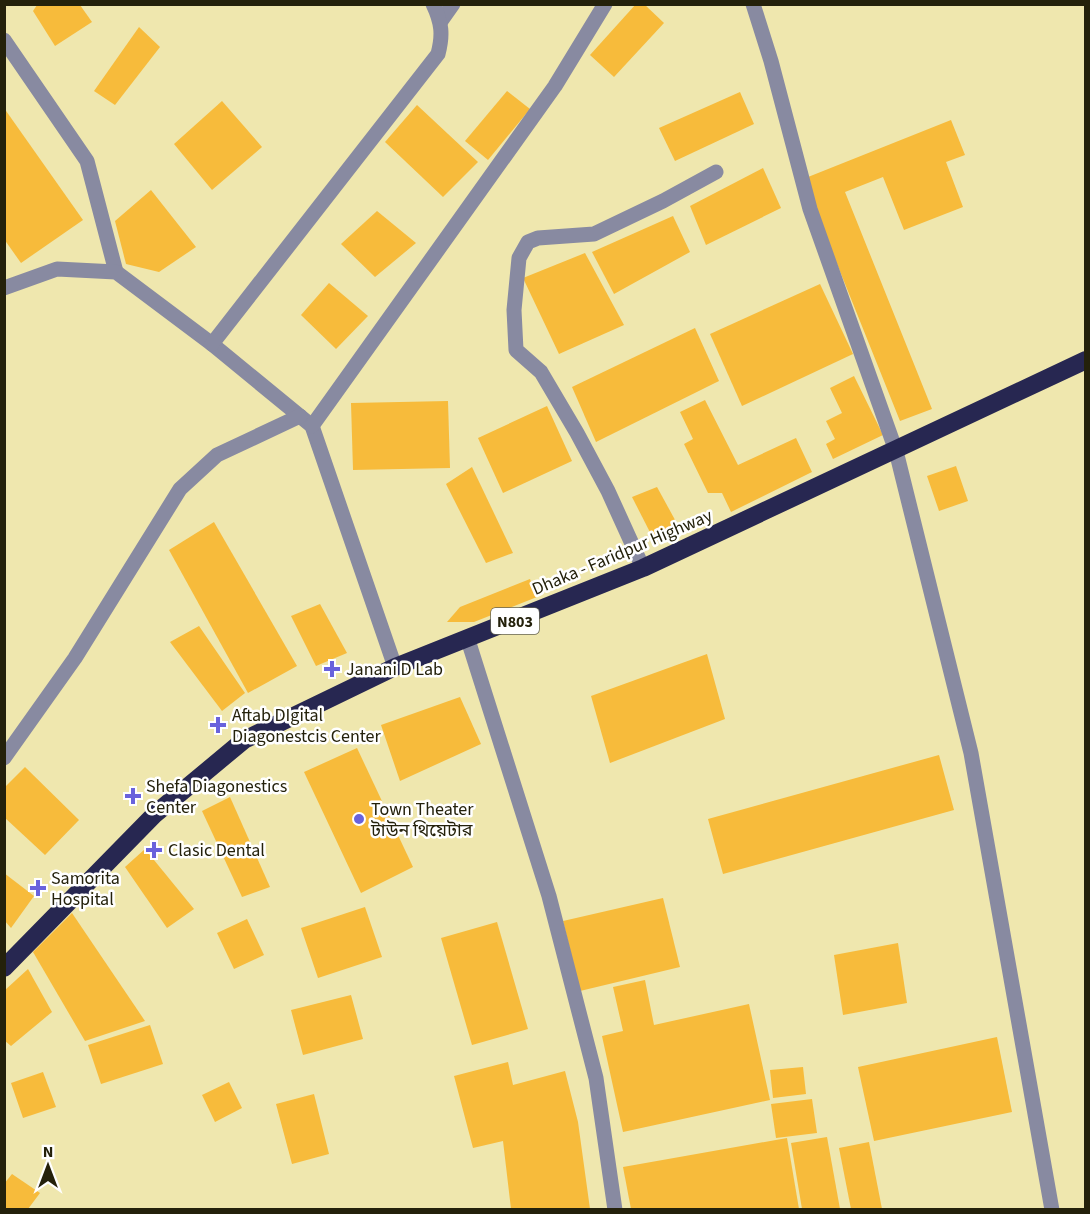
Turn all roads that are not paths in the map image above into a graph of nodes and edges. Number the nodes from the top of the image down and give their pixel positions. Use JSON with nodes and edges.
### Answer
{"nodes":[{"id":1,"x":433,"y":4,"type":"edge"},
{"id":2,"x":453,"y":4,"type":"edge"},
{"id":3,"x":605,"y":4,"type":"edge"},
{"id":4,"x":753,"y":4,"type":"edge"},
{"id":5,"x":441,"y":21,"type":"junction"},
{"id":6,"x":4,"y":40,"type":"edge"},
{"id":7,"x":716,"y":172,"type":"dead end"},
{"id":8,"x":116,"y":272,"type":"junction"},
{"id":9,"x":4,"y":288,"type":"edge"},
{"id":10,"x":212,"y":344,"type":"junction"},
{"id":11,"x":1086,"y":360,"type":"edge"},
{"id":12,"x":306,"y":421,"type":"junction"},
{"id":13,"x":896,"y":451,"type":"junction"},
{"id":14,"x":644,"y":568,"type":"junction"},
{"id":15,"x":468,"y":640,"type":"junction"},
{"id":16,"x":395,"y":667,"type":"junction"},
{"id":17,"x":4,"y":758,"type":"edge"},
{"id":18,"x":4,"y":968,"type":"edge"},
{"id":19,"x":615,"y":1209,"type":"edge"},
{"id":20,"x":1052,"y":1209,"type":"edge"}],
"edges":[{"from":1,"to":5,"type":"street"},
{"from":2,"to":5,"type":"street"},
{"from":3,"to":12,"type":"street"},
{"from":4,"to":13,"type":"street"},
{"from":5,"to":10,"type":"street"},
{"from":6,"to":8,"type":"street"},
{"from":7,"to":14,"type":"street"},
{"from":8,"to":9,"type":"street"},
{"from":8,"to":10,"type":"street"},
{"from":10,"to":12,"type":"street"},
{"from":11,"to":13,"type":"highway","name":"Dhaka - Faridpur Highway","number":"N803"},
{"from":12,"to":16,"type":"street"},
{"from":12,"to":17,"type":"street"},
{"from":13,"to":14,"type":"highway","name":"Dhaka - Faridpur Highway","number":"N803"},
{"from":13,"to":20,"type":"street"},
{"from":14,"to":15,"type":"highway","name":"Dhaka - Faridpur Highway","number":"N803"},
{"from":15,"to":16,"type":"highway","name":"Dhaka - Faridpur Highway","number":"N803"},
{"from":15,"to":19,"type":"street"},
{"from":16,"to":18,"type":"highway","name":"Dhaka - Faridpur Highway","number":"N803"}]}
